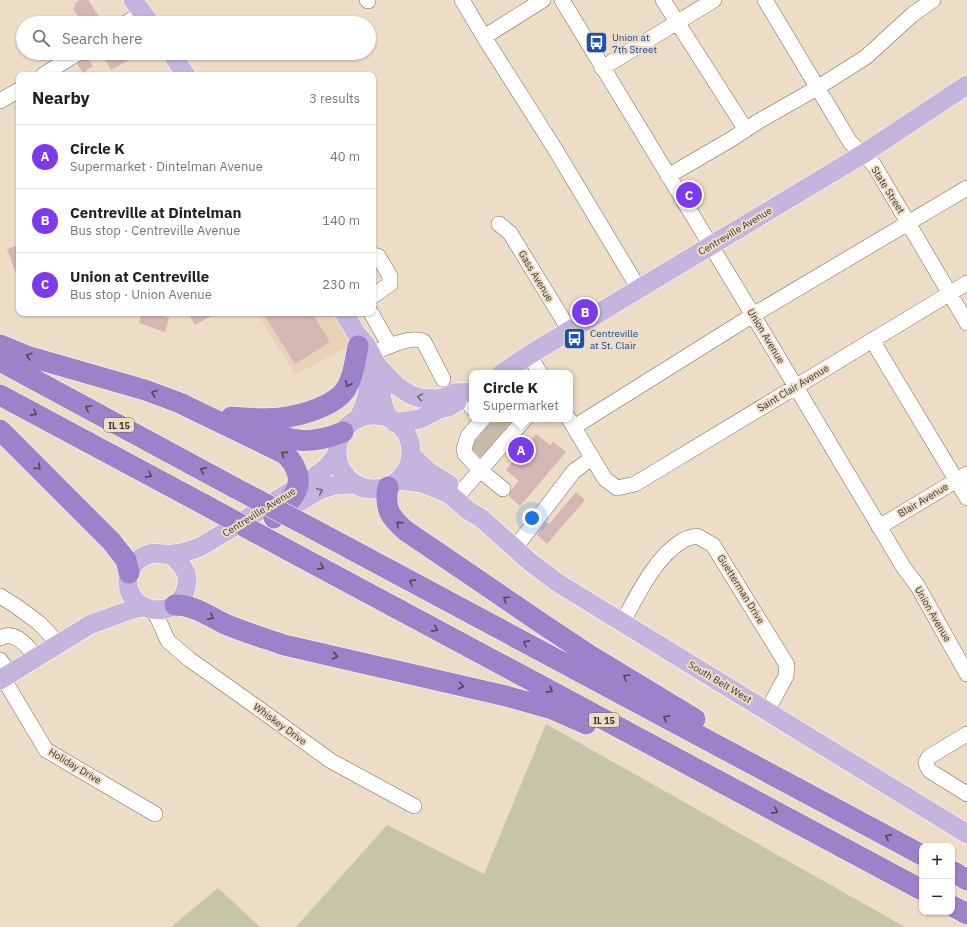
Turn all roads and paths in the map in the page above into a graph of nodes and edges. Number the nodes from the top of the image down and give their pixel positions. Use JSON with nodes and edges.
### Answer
{"nodes":[{"id":1,"x":462,"y":0,"type":"edge"},
{"id":2,"x":542,"y":0,"type":"edge"},
{"id":3,"x":562,"y":0,"type":"edge"},
{"id":4,"x":663,"y":0,"type":"edge"},
{"id":5,"x":714,"y":0,"type":"edge"},
{"id":6,"x":765,"y":0,"type":"edge"},
{"id":7,"x":933,"y":0,"type":"edge"},
{"id":8,"x":677,"y":22,"type":"junction"},
{"id":9,"x":484,"y":37,"type":"junction"},
{"id":10,"x":67,"y":60,"type":"edge"},
{"id":11,"x":176,"y":60,"type":"edge"},
{"id":12,"x":602,"y":68,"type":"junction"},
{"id":13,"x":47,"y":72,"type":"edge"},
{"id":14,"x":184,"y":72,"type":"edge"},
{"id":15,"x":967,"y":85,"type":"edge"},
{"id":16,"x":818,"y":88,"type":"junction"},
{"id":17,"x":16,"y":92,"type":"edge"},
{"id":18,"x":0,"y":101,"type":"edge"},
{"id":19,"x":746,"y":130,"type":"junction"},
{"id":20,"x":863,"y":154,"type":"junction"},
{"id":21,"x":668,"y":176,"type":"junction"},
{"id":22,"x":967,"y":188,"type":"edge"},
{"id":23,"x":908,"y":223,"type":"junction"},
{"id":24,"x":499,"y":224,"type":"dead end"},
{"id":25,"x":711,"y":245,"type":"junction"},
{"id":26,"x":376,"y":256,"type":"edge"},
{"id":27,"x":967,"y":283,"type":"edge"},
{"id":28,"x":639,"y":289,"type":"junction"},
{"id":29,"x":949,"y":293,"type":"junction"},
{"id":30,"x":376,"y":294,"type":"edge"},
{"id":31,"x":753,"y":315,"type":"junction"},
{"id":32,"x":346,"y":316,"type":"edge"},
{"id":33,"x":373,"y":316,"type":"edge"},
{"id":34,"x":967,"y":323,"type":"edge"},
{"id":35,"x":570,"y":331,"type":"junction"},
{"id":36,"x":872,"y":340,"type":"junction"},
{"id":37,"x":0,"y":345,"type":"edge"},
{"id":38,"x":390,"y":346,"type":"junction"},
{"id":39,"x":365,"y":351,"type":"junction"},
{"id":40,"x":529,"y":355,"type":"junction"},
{"id":41,"x":0,"y":361,"type":"edge"},
{"id":42,"x":509,"y":370,"type":"edge"},
{"id":43,"x":538,"y":370,"type":"edge"},
{"id":44,"x":443,"y":380,"type":"dead end"},
{"id":45,"x":796,"y":386,"type":"junction"},
{"id":46,"x":0,"y":395,"type":"edge"},
{"id":47,"x":466,"y":399,"type":"edge"},
{"id":48,"x":180,"y":403,"type":"junction"},
{"id":49,"x":231,"y":417,"type":"junction"},
{"id":50,"x":358,"y":419,"type":"junction"},
{"id":51,"x":391,"y":420,"type":"junction"},
{"id":52,"x":573,"y":422,"type":"edge"},
{"id":53,"x":571,"y":423,"type":"edge"},
{"id":54,"x":0,"y":430,"type":"edge"},
{"id":55,"x":343,"y":432,"type":"junction"},
{"id":56,"x":496,"y":432,"type":"edge"},
{"id":57,"x":411,"y":451,"type":"junction"},
{"id":58,"x":337,"y":454,"type":"junction"},
{"id":59,"x":592,"y":458,"type":"junction"},
{"id":60,"x":480,"y":470,"type":"junction"},
{"id":61,"x":962,"y":477,"type":"edge"},
{"id":62,"x":393,"y":483,"type":"junction"},
{"id":63,"x":355,"y":484,"type":"junction"},
{"id":64,"x":297,"y":488,"type":"junction"},
{"id":65,"x":503,"y":488,"type":"dead end"},
{"id":66,"x":462,"y":492,"type":"junction"},
{"id":67,"x":967,"y":498,"type":"edge"},
{"id":68,"x":274,"y":518,"type":"junction"},
{"id":69,"x":481,"y":518,"type":"junction"},
{"id":70,"x":879,"y":527,"type":"junction"},
{"id":71,"x":515,"y":548,"type":"junction"},
{"id":72,"x":171,"y":555,"type":"junction"},
{"id":73,"x":187,"y":575,"type":"junction"},
{"id":74,"x":129,"y":578,"type":"junction"},
{"id":75,"x":0,"y":596,"type":"edge"},
{"id":76,"x":160,"y":611,"type":"junction"},
{"id":77,"x":622,"y":623,"type":"junction"},
{"id":78,"x":91,"y":624,"type":"junction"},
{"id":79,"x":0,"y":638,"type":"edge"},
{"id":80,"x":59,"y":644,"type":"junction"},
{"id":81,"x":37,"y":657,"type":"junction"},
{"id":82,"x":3,"y":673,"type":"edge"},
{"id":83,"x":967,"y":674,"type":"edge"},
{"id":84,"x":767,"y":711,"type":"junction"},
{"id":85,"x":967,"y":734,"type":"edge"},
{"id":86,"x":774,"y":776,"type":"junction"},
{"id":87,"x":967,"y":794,"type":"edge"},
{"id":88,"x":745,"y":795,"type":"junction"},
{"id":89,"x":414,"y":806,"type":"dead end"},
{"id":90,"x":155,"y":814,"type":"dead end"},
{"id":91,"x":967,"y":834,"type":"edge"},
{"id":92,"x":919,"y":853,"type":"edge"},
{"id":93,"x":955,"y":874,"type":"edge"},
{"id":94,"x":967,"y":880,"type":"edge"},
{"id":95,"x":919,"y":888,"type":"edge"},
{"id":96,"x":955,"y":908,"type":"edge"},
{"id":97,"x":967,"y":914,"type":"edge"}],
"edges":[{"from":1,"to":9,"type":"street"},
{"from":2,"to":9,"type":"street"},
{"from":3,"to":12,"type":"street","name":"Union Avenue"},
{"from":4,"to":8,"type":"street"},
{"from":5,"to":8,"type":"street"},
{"from":6,"to":16,"type":"street","name":"State Street"},
{"from":7,"to":16,"type":"street"},
{"from":8,"to":12,"type":"street"},
{"from":8,"to":19,"type":"street"},
{"from":9,"to":28,"type":"street"},
{"from":10,"to":13,"type":"street"},
{"from":11,"to":14,"type":"main road"},
{"from":12,"to":21,"type":"street","name":"Union Avenue"},
{"from":15,"to":20,"type":"main road","name":"Centreville Avenue"},
{"from":16,"to":19,"type":"street"},
{"from":16,"to":20,"type":"street","name":"State Street"},
{"from":17,"to":18,"type":"street"},
{"from":19,"to":21,"type":"street"},
{"from":20,"to":23,"type":"street","name":"State Street"},
{"from":20,"to":25,"type":"main road","name":"Centreville Avenue"},
{"from":21,"to":25,"type":"street","name":"Union Avenue"},
{"from":22,"to":23,"type":"street"},
{"from":23,"to":29,"type":"street","name":"State Street"},
{"from":23,"to":31,"type":"street"},
{"from":24,"to":35,"type":"street","name":"Gass Avenue"},
{"from":25,"to":28,"type":"main road","name":"Centreville Avenue"},
{"from":25,"to":31,"type":"street","name":"Union Avenue"},
{"from":26,"to":30,"type":"street"},
{"from":27,"to":29,"type":"street","name":"Saint Clair Avenue"},
{"from":28,"to":35,"type":"main road","name":"Centreville Avenue"},
{"from":29,"to":34,"type":"street","name":"State Street"},
{"from":29,"to":36,"type":"street","name":"Saint Clair Avenue"},
{"from":31,"to":45,"type":"street","name":"Union Avenue"},
{"from":31,"to":52,"type":"street"},
{"from":32,"to":39,"type":"main road","name":"South Belt West"},
{"from":33,"to":38,"type":"street"},
{"from":35,"to":40,"type":"main road","name":"Centreville Avenue"},
{"from":36,"to":45,"type":"street","name":"Saint Clair Avenue"},
{"from":36,"to":61,"type":"street"},
{"from":48,"to":37,"type":"highway","one_way":true},
{"from":38,"to":39,"type":"street"},
{"from":38,"to":44,"type":"street"},
{"from":47,"to":39,"type":"main road","one_way":true},
{"from":39,"to":49,"type":"highway","one_way":true},
{"from":39,"to":50,"type":"main road","name":"South Belt West"},
{"from":39,"to":51,"type":"main road","name":"South Belt West"},
{"from":40,"to":42,"type":"main road","name":"Centreville Avenue"},
{"from":40,"to":43,"type":"street"},
{"from":86,"to":41,"type":"highway","number":"IL 15","one_way":true,"bridge":true},
{"from":45,"to":59,"type":"street","name":"Saint Clair Avenue"},
{"from":45,"to":70,"type":"street","name":"Union Avenue"},
{"from":46,"to":88,"type":"highway","number":"IL 15","one_way":true,"bridge":true},
{"from":47,"to":51,"type":"main road"},
{"from":47,"to":57,"type":"main road"},
{"from":48,"to":49,"type":"highway"},
{"from":64,"to":48,"type":"highway","one_way":true},
{"from":49,"to":55,"type":"highway"},
{"from":50,"to":51,"type":"main road"},
{"from":50,"to":55,"type":"main road","name":"South Belt West"},
{"from":51,"to":57,"type":"main road","name":"South Belt West"},
{"from":53,"to":59,"type":"street"},
{"from":54,"to":74,"type":"highway","one_way":true},
{"from":55,"to":58,"type":"main road"},
{"from":56,"to":60,"type":"street"},
{"from":56,"to":60,"type":"street"},
{"from":57,"to":62,"type":"main road"},
{"from":57,"to":66,"type":"main road","name":"South Belt West"},
{"from":58,"to":63,"type":"main road"},
{"from":58,"to":64,"type":"main road","name":"Centreville Avenue"},
{"from":59,"to":71,"type":"street"},
{"from":60,"to":65,"type":"street"},
{"from":60,"to":66,"type":"street"},
{"from":61,"to":67,"type":"street"},
{"from":61,"to":70,"type":"street","name":"Blair Avenue"},
{"from":62,"to":63,"type":"main road","name":"South Belt West"},
{"from":62,"to":69,"type":"main road","name":"South Belt West"},
{"from":86,"to":62,"type":"highway","one_way":true},
{"from":68,"to":63,"type":"main road","name":"Centreville Avenue","one_way":true},
{"from":64,"to":68,"type":"highway"},
{"from":64,"to":72,"type":"main road","name":"Centreville Avenue"},
{"from":66,"to":69,"type":"main road","name":"South Belt West"},
{"from":68,"to":73,"type":"main road","name":"Centreville Avenue"},
{"from":69,"to":71,"type":"main road","name":"South Belt West"},
{"from":70,"to":83,"type":"street","name":"Union Avenue"},
{"from":71,"to":77,"type":"main road","name":"South Belt West"},
{"from":72,"to":73,"type":"main road"},
{"from":72,"to":74,"type":"main road","name":"Centreville Avenue"},
{"from":73,"to":76,"type":"main road"},
{"from":74,"to":76,"type":"main road"},
{"from":74,"to":78,"type":"main road","name":"Centreville Avenue"},
{"from":75,"to":80,"type":"street"},
{"from":76,"to":78,"type":"main road","name":"Centreville Avenue"},
{"from":76,"to":88,"type":"highway","one_way":true},
{"from":76,"to":89,"type":"street","name":"Whiskey Drive"},
{"from":77,"to":84,"type":"main road","name":"South Belt West"},
{"from":77,"to":84,"type":"street","name":"Guetterman Drive"},
{"from":78,"to":80,"type":"main road","name":"Centreville Avenue"},
{"from":79,"to":81,"type":"street"},
{"from":80,"to":81,"type":"main road","name":"Centreville Avenue"},
{"from":81,"to":82,"type":"main road","name":"Centreville Avenue"},
{"from":82,"to":90,"type":"street","name":"Holiday Drive"},
{"from":84,"to":91,"type":"main road","name":"South Belt West"},
{"from":85,"to":87,"type":"street"},
{"from":92,"to":86,"type":"highway","number":"IL 15","one_way":true},
{"from":88,"to":95,"type":"highway","number":"IL 15","one_way":true},
{"from":93,"to":94,"type":"highway"},
{"from":96,"to":97,"type":"highway"}]}
